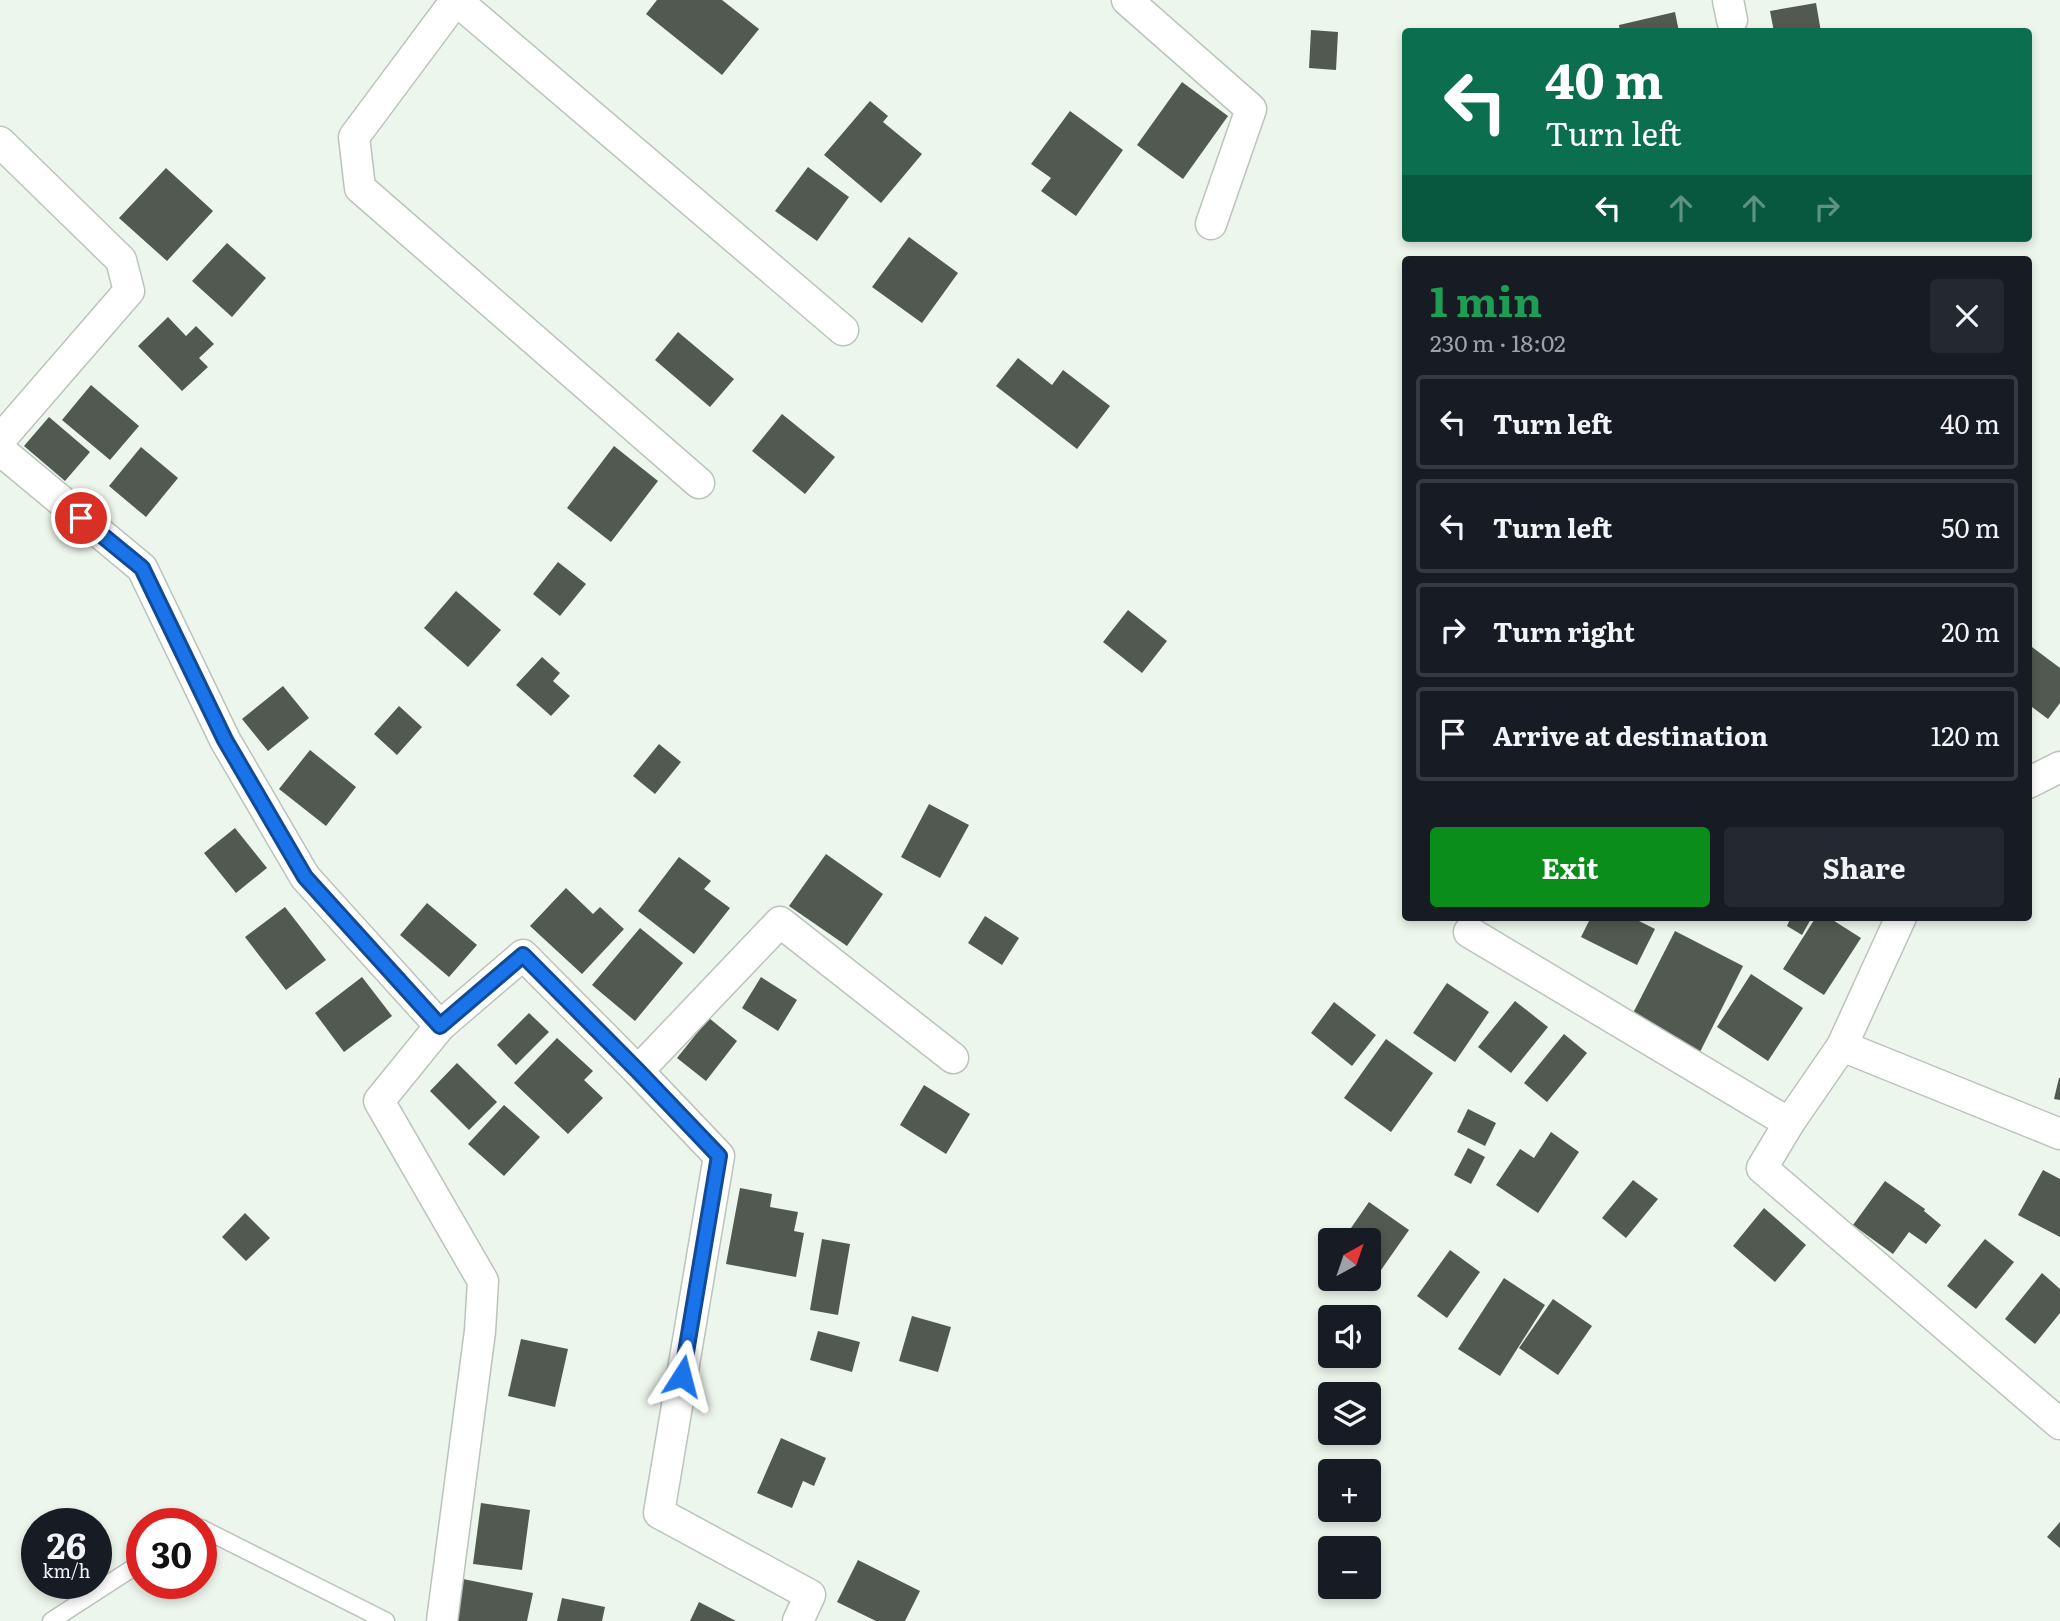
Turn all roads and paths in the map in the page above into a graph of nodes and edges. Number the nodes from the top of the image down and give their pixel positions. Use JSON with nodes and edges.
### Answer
{"nodes":[{"id":1,"x":456,"y":0,"type":"edge"},
{"id":2,"x":1127,"y":0,"type":"edge"},
{"id":3,"x":0,"y":142,"type":"edge"},
{"id":4,"x":1210,"y":224,"type":"dead end"},
{"id":5,"x":843,"y":330,"type":"dead end"},
{"id":6,"x":0,"y":440,"type":"edge"},
{"id":7,"x":0,"y":450,"type":"edge"},
{"id":8,"x":699,"y":483,"type":"dead end"},
{"id":9,"x":2060,"y":767,"type":"edge"},
{"id":10,"x":2032,"y":781,"type":"edge"},
{"id":11,"x":1900,"y":921,"type":"edge"},
{"id":12,"x":1469,"y":932,"type":"dead end"},
{"id":13,"x":440,"y":1026,"type":"junction"},
{"id":14,"x":1842,"y":1046,"type":"junction"},
{"id":15,"x":953,"y":1058,"type":"dead end"},
{"id":16,"x":638,"y":1071,"type":"junction"},
{"id":17,"x":1789,"y":1123,"type":"junction"},
{"id":18,"x":2060,"y":1134,"type":"edge"},
{"id":19,"x":2060,"y":1424,"type":"edge"},
{"id":20,"x":217,"y":1536,"type":"edge"},
{"id":21,"x":126,"y":1572,"type":"edge"},
{"id":22,"x":51,"y":1621,"type":"edge"},
{"id":23,"x":386,"y":1621,"type":"edge"},
{"id":24,"x":442,"y":1621,"type":"edge"},
{"id":25,"x":799,"y":1621,"type":"edge"}],
"edges":[{"from":1,"to":5,"type":"street"},
{"from":1,"to":8,"type":"street"},
{"from":2,"to":4,"type":"street"},
{"from":3,"to":6,"type":"street"},
{"from":7,"to":13,"type":"street"},
{"from":9,"to":10,"type":"street"},
{"from":11,"to":14,"type":"street"},
{"from":12,"to":17,"type":"street"},
{"from":13,"to":16,"type":"street"},
{"from":13,"to":24,"type":"street"},
{"from":14,"to":17,"type":"street"},
{"from":14,"to":18,"type":"street"},
{"from":15,"to":16,"type":"street"},
{"from":16,"to":25,"type":"street"},
{"from":17,"to":19,"type":"street"},
{"from":20,"to":23,"type":"lane"},
{"from":21,"to":22,"type":"lane"}]}
